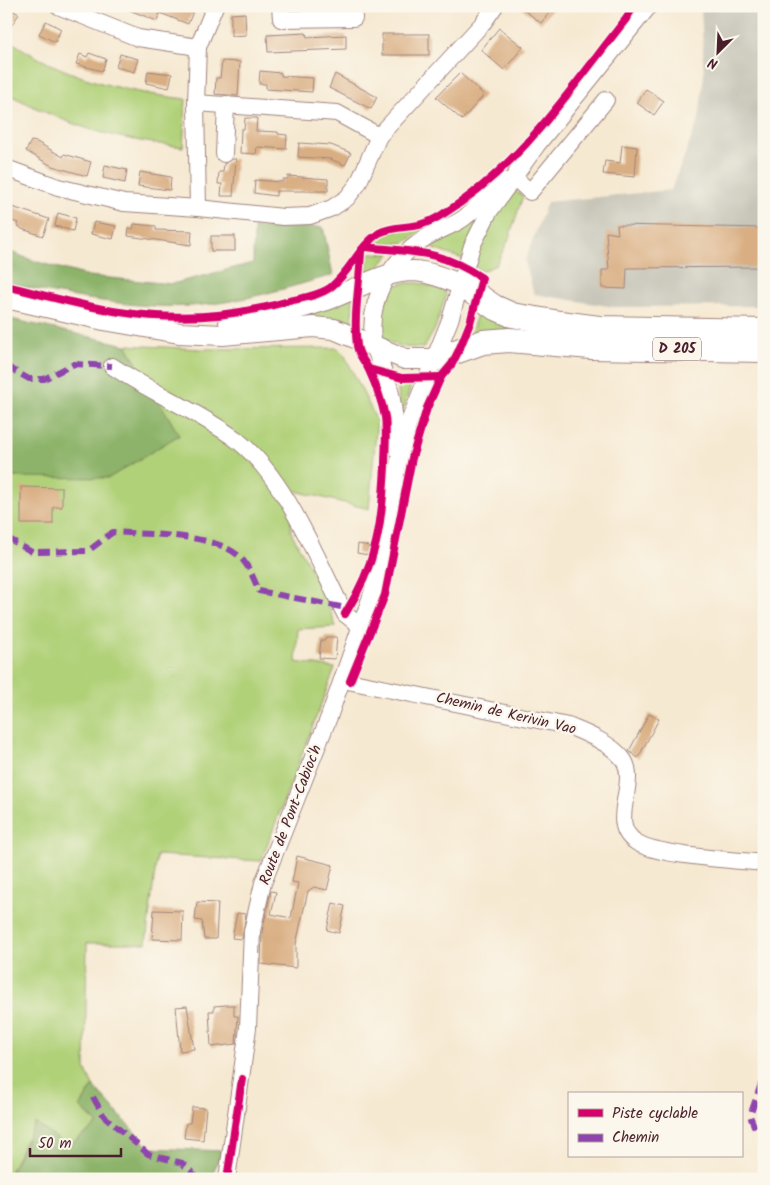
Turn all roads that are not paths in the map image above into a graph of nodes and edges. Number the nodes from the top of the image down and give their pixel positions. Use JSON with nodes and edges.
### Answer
{"nodes":[{"id":1,"x":58,"y":6,"type":"edge"},
{"id":2,"x":215,"y":6,"type":"edge"},
{"id":3,"x":280,"y":6,"type":"edge"},
{"id":4,"x":353,"y":6,"type":"edge"},
{"id":5,"x":495,"y":6,"type":"edge"},
{"id":6,"x":649,"y":6,"type":"edge"},
{"id":7,"x":198,"y":47,"type":"junction"},
{"id":8,"x":606,"y":100,"type":"dead end"},
{"id":9,"x":196,"y":103,"type":"junction"},
{"id":10,"x":226,"y":104,"type":"junction"},
{"id":11,"x":379,"y":136,"type":"junction"},
{"id":12,"x":537,"y":145,"type":"junction"},
{"id":13,"x":224,"y":154,"type":"dead end"},
{"id":14,"x":6,"y":168,"type":"edge"},
{"id":15,"x":514,"y":176,"type":"junction"},
{"id":16,"x":198,"y":208,"type":"junction"},
{"id":17,"x":387,"y":274,"type":"junction"},
{"id":18,"x":462,"y":285,"type":"junction"},
{"id":19,"x":6,"y":298,"type":"edge"},
{"id":20,"x":138,"y":326,"type":"junction"},
{"id":21,"x":764,"y":331,"type":"edge"},
{"id":22,"x":374,"y":348,"type":"junction"},
{"id":23,"x":764,"y":350,"type":"edge"},
{"id":24,"x":435,"y":359,"type":"junction"},
{"id":25,"x":112,"y":366,"type":"dead end"},
{"id":26,"x":399,"y":460,"type":"junction"},
{"id":27,"x":360,"y":626,"type":"junction"},
{"id":28,"x":343,"y":680,"type":"junction"},
{"id":29,"x":764,"y":864,"type":"edge"},
{"id":30,"x":224,"y":1178,"type":"edge"}],
"edges":[{"from":1,"to":7,"type":"street"},
{"from":2,"to":7,"type":"street"},
{"from":3,"to":4,"type":"street"},
{"from":5,"to":11,"type":"street"},
{"from":6,"to":12,"type":"street"},
{"from":7,"to":9,"type":"street"},
{"from":8,"to":15,"type":"street"},
{"from":9,"to":10,"type":"street"},
{"from":9,"to":16,"type":"street"},
{"from":10,"to":11,"type":"street"},
{"from":10,"to":13,"type":"street"},
{"from":11,"to":16,"type":"street"},
{"from":12,"to":15,"type":"street"},
{"from":12,"to":17,"type":"street"},
{"from":14,"to":16,"type":"street"},
{"from":15,"to":18,"type":"street"},
{"from":17,"to":18,"type":"main road"},
{"from":17,"to":20,"type":"main road"},
{"from":17,"to":22,"type":"street"},
{"from":18,"to":21,"type":"highway","number":"D 205"},
{"from":18,"to":24,"type":"street"},
{"from":19,"to":20,"type":"main road"},
{"from":20,"to":22,"type":"main road"},
{"from":22,"to":24,"type":"main road"},
{"from":22,"to":26,"type":"street","name":"Route de Pont-Cabioc'h"},
{"from":23,"to":24,"type":"highway","number":"D 205"},
{"from":24,"to":26,"type":"street","name":"Route de Pont-Cabioc'h"},
{"from":25,"to":27,"type":"street"},
{"from":26,"to":27,"type":"street","name":"Route de Pont-Cabioc'h"},
{"from":27,"to":28,"type":"street","name":"Route de Pont-Cabioc'h"},
{"from":28,"to":29,"type":"street","name":"Chemin de Kerivin Vao"},
{"from":28,"to":30,"type":"street","name":"Route de Pont-Cabioc'h"}]}
